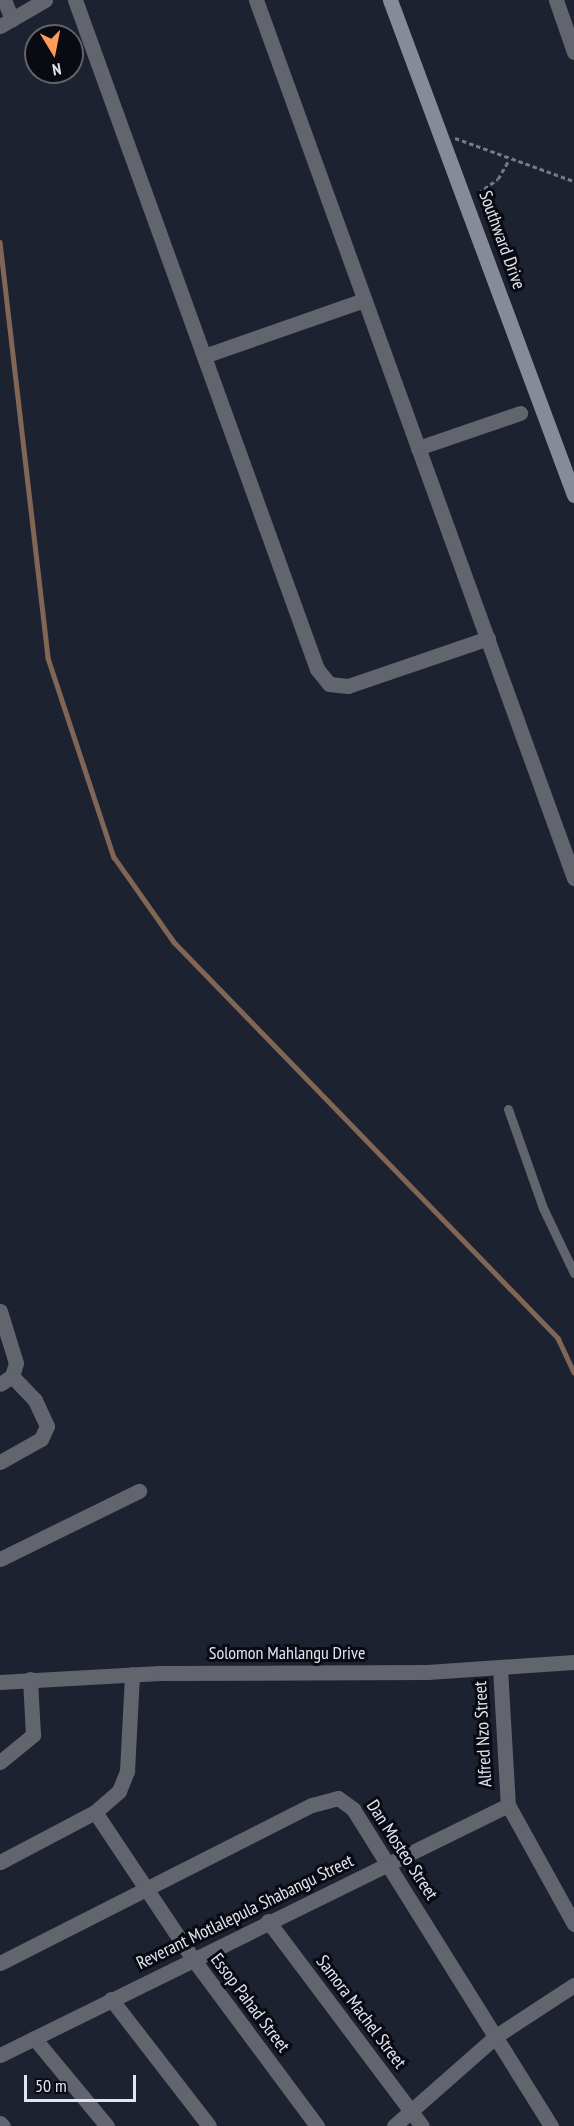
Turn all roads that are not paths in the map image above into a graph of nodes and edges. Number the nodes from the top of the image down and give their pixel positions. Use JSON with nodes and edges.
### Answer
{"nodes":[{"id":1,"x":4,"y":0,"type":"edge"},
{"id":2,"x":45,"y":0,"type":"edge"},
{"id":3,"x":75,"y":0,"type":"edge"},
{"id":4,"x":256,"y":0,"type":"edge"},
{"id":5,"x":390,"y":0,"type":"edge"},
{"id":6,"x":556,"y":0,"type":"edge"},
{"id":7,"x":6,"y":23,"type":"edge"},
{"id":8,"x":574,"y":52,"type":"edge"},
{"id":9,"x":364,"y":300,"type":"junction"},
{"id":10,"x":204,"y":356,"type":"junction"},
{"id":11,"x":520,"y":413,"type":"dead end"},
{"id":12,"x":418,"y":448,"type":"junction"},
{"id":13,"x":574,"y":495,"type":"edge"},
{"id":14,"x":488,"y":638,"type":"junction"},
{"id":15,"x":574,"y":878,"type":"edge"},
{"id":16,"x":508,"y":1109,"type":"dead end"},
{"id":17,"x":574,"y":1273,"type":"edge"},
{"id":18,"x":0,"y":1311,"type":"edge"},
{"id":19,"x":6,"y":1380,"type":"edge"},
{"id":20,"x":0,"y":1462,"type":"edge"},
{"id":21,"x":139,"y":1491,"type":"dead end"},
{"id":22,"x":0,"y":1559,"type":"edge"},
{"id":23,"x":574,"y":1662,"type":"edge"},
{"id":24,"x":500,"y":1668,"type":"junction"},
{"id":25,"x":132,"y":1674,"type":"junction"},
{"id":26,"x":30,"y":1679,"type":"junction"},
{"id":27,"x":0,"y":1682,"type":"edge"},
{"id":28,"x":0,"y":1762,"type":"edge"},
{"id":29,"x":508,"y":1805,"type":"junction"},
{"id":30,"x":95,"y":1812,"type":"junction"},
{"id":31,"x":0,"y":1862,"type":"edge"},
{"id":32,"x":388,"y":1865,"type":"junction"},
{"id":33,"x":144,"y":1889,"type":"junction"},
{"id":34,"x":268,"y":1921,"type":"junction"},
{"id":35,"x":574,"y":1924,"type":"edge"},
{"id":36,"x":193,"y":1959,"type":"junction"},
{"id":37,"x":0,"y":1963,"type":"edge"},
{"id":38,"x":574,"y":1984,"type":"edge"},
{"id":39,"x":111,"y":1999,"type":"junction"},
{"id":40,"x":496,"y":2036,"type":"junction"},
{"id":41,"x":34,"y":2038,"type":"junction"},
{"id":42,"x":0,"y":2055,"type":"edge"},
{"id":43,"x":411,"y":2111,"type":"junction"},
{"id":44,"x":107,"y":2126,"type":"edge"},
{"id":45,"x":209,"y":2126,"type":"edge"},
{"id":46,"x":317,"y":2126,"type":"edge"},
{"id":47,"x":394,"y":2126,"type":"edge"},
{"id":48,"x":422,"y":2126,"type":"edge"},
{"id":49,"x":551,"y":2126,"type":"edge"}],
"edges":[{"from":1,"to":7,"type":"street"},
{"from":2,"to":7,"type":"street"},
{"from":3,"to":10,"type":"street"},
{"from":4,"to":9,"type":"street"},
{"from":5,"to":13,"type":"main road","name":"Southward Drive"},
{"from":6,"to":8,"type":"street"},
{"from":9,"to":10,"type":"street"},
{"from":9,"to":12,"type":"street"},
{"from":10,"to":14,"type":"street"},
{"from":11,"to":12,"type":"street"},
{"from":12,"to":14,"type":"street"},
{"from":14,"to":15,"type":"street"},
{"from":16,"to":17,"type":"lane"},
{"from":18,"to":19,"type":"street"},
{"from":19,"to":20,"type":"street"},
{"from":21,"to":22,"type":"street"},
{"from":23,"to":24,"type":"street","name":"Solomon Mahlangu Drive"},
{"from":24,"to":25,"type":"street","name":"Solomon Mahlangu Drive"},
{"from":24,"to":29,"type":"street","name":"Alfred Nzo Street"},
{"from":25,"to":26,"type":"street","name":"Solomon Mahlangu Drive"},
{"from":25,"to":30,"type":"street"},
{"from":26,"to":27,"type":"street","name":"Solomon Mahlangu Drive"},
{"from":26,"to":28,"type":"street"},
{"from":29,"to":32,"type":"street","name":"Reverant Motlalepula Shabangu Street"},
{"from":29,"to":35,"type":"street","name":"Alfred Nzo Street"},
{"from":30,"to":31,"type":"street"},
{"from":30,"to":33,"type":"street","name":"Essop Pahad Street"},
{"from":32,"to":33,"type":"street","name":"Dan Mosteo Street"},
{"from":32,"to":34,"type":"street","name":"Reverant Motlalepula Shabangu Street"},
{"from":32,"to":40,"type":"street","name":"Dan Mosteo Street"},
{"from":33,"to":36,"type":"street","name":"Essop Pahad Street"},
{"from":33,"to":37,"type":"street","name":"Dan Mosteo Street"},
{"from":34,"to":36,"type":"street","name":"Reverant Motlalepula Shabangu Street"},
{"from":34,"to":43,"type":"street","name":"Samora Machel Street"},
{"from":36,"to":39,"type":"street","name":"Reverant Motlalepula Shabangu Street"},
{"from":36,"to":46,"type":"street","name":"Essop Pahad Street"},
{"from":38,"to":40,"type":"street"},
{"from":39,"to":41,"type":"street","name":"Reverant Motlalepula Shabangu Street"},
{"from":39,"to":45,"type":"street"},
{"from":40,"to":43,"type":"street"},
{"from":40,"to":49,"type":"street","name":"Dan Mosteo Street"},
{"from":41,"to":42,"type":"street","name":"Reverant Motlalepula Shabangu Street"},
{"from":41,"to":44,"type":"street"},
{"from":43,"to":47,"type":"street"},
{"from":43,"to":48,"type":"street","name":"Samora Machel Street"}]}
